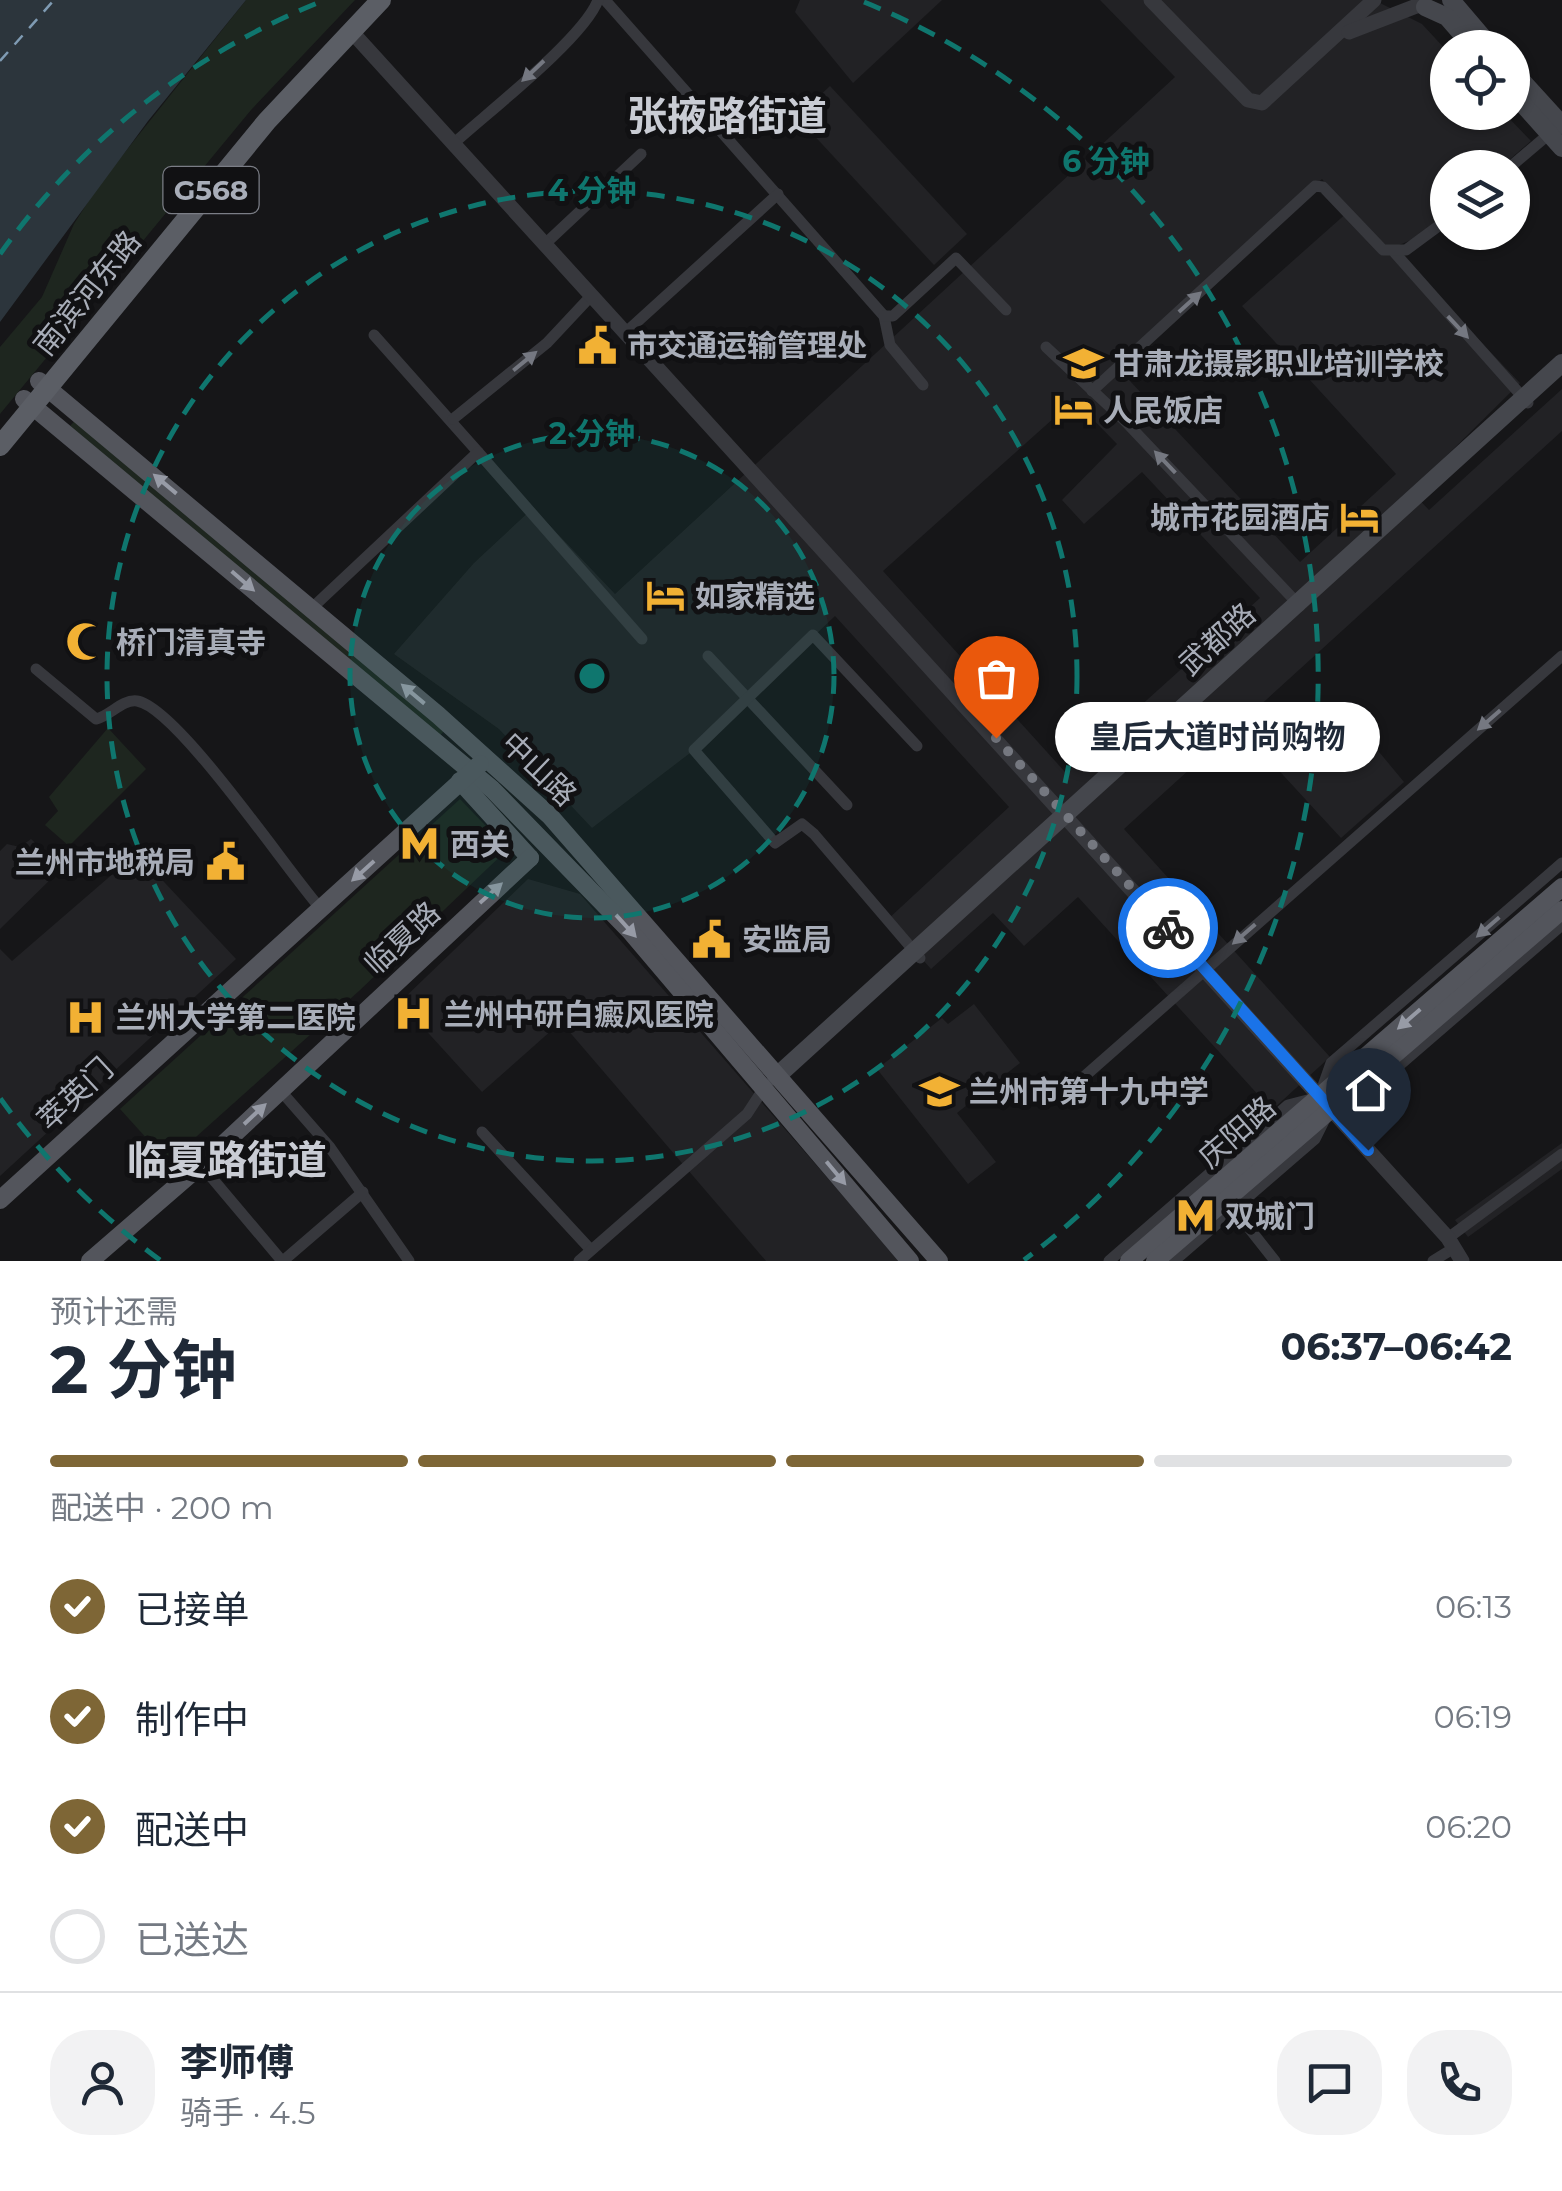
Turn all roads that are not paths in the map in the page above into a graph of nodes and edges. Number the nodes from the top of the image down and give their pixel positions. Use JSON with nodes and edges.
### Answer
{"nodes":[{"id":1,"x":369,"y":0,"type":"edge"},
{"id":2,"x":380,"y":0,"type":"edge"},
{"id":3,"x":602,"y":0,"type":"edge"},
{"id":4,"x":1151,"y":0,"type":"edge"},
{"id":5,"x":1374,"y":0,"type":"edge"},
{"id":6,"x":1451,"y":0,"type":"edge"},
{"id":7,"x":1424,"y":3,"type":"edge"},
{"id":8,"x":1458,"y":30,"type":"edge"},
{"id":9,"x":1477,"y":30,"type":"edge"},
{"id":10,"x":351,"y":31,"type":"junction"},
{"id":11,"x":1332,"y":41,"type":"junction"},
{"id":12,"x":1530,"y":95,"type":"edge"},
{"id":13,"x":1530,"y":109,"type":"edge"},
{"id":14,"x":1558,"y":135,"type":"edge"},
{"id":15,"x":454,"y":144,"type":"junction"},
{"id":16,"x":641,"y":154,"type":"dead end"},
{"id":17,"x":1530,"y":154,"type":"edge"},
{"id":18,"x":778,"y":194,"type":"junction"},
{"id":19,"x":1430,"y":234,"type":"edge"},
{"id":20,"x":545,"y":244,"type":"junction"},
{"id":21,"x":1395,"y":252,"type":"junction"},
{"id":22,"x":592,"y":296,"type":"junction"},
{"id":23,"x":1006,"y":310,"type":"dead end"},
{"id":24,"x":884,"y":316,"type":"junction"},
{"id":25,"x":625,"y":332,"type":"junction"},
{"id":26,"x":374,"y":335,"type":"dead end"},
{"id":27,"x":1046,"y":347,"type":"dead end"},
{"id":28,"x":1562,"y":363,"type":"edge"},
{"id":29,"x":1562,"y":376,"type":"edge"},
{"id":30,"x":44,"y":384,"type":"junction"},
{"id":31,"x":923,"y":384,"type":"dead end"},
{"id":32,"x":1092,"y":390,"type":"junction"},
{"id":33,"x":1526,"y":401,"type":"junction"},
{"id":34,"x":29,"y":403,"type":"junction"},
{"id":35,"x":453,"y":420,"type":"junction"},
{"id":36,"x":0,"y":426,"type":"edge"},
{"id":37,"x":0,"y":446,"type":"edge"},
{"id":38,"x":478,"y":452,"type":"junction"},
{"id":39,"x":1300,"y":606,"type":"junction"},
{"id":40,"x":312,"y":608,"type":"junction"},
{"id":41,"x":642,"y":639,"type":"dead end"},
{"id":42,"x":708,"y":656,"type":"dead end"},
{"id":43,"x":1562,"y":656,"type":"edge"},
{"id":44,"x":36,"y":670,"type":"dead end"},
{"id":45,"x":746,"y":696,"type":"junction"},
{"id":46,"x":916,"y":746,"type":"dead end"},
{"id":47,"x":488,"y":757,"type":"junction"},
{"id":48,"x":466,"y":776,"type":"junction"},
{"id":49,"x":492,"y":788,"type":"junction"},
{"id":50,"x":847,"y":805,"type":"dead end"},
{"id":51,"x":492,"y":816,"type":"junction"},
{"id":52,"x":1068,"y":819,"type":"junction"},
{"id":53,"x":558,"y":856,"type":"junction"},
{"id":54,"x":530,"y":858,"type":"junction"},
{"id":55,"x":1562,"y":863,"type":"edge"},
{"id":56,"x":1562,"y":887,"type":"edge"},
{"id":57,"x":322,"y":909,"type":"junction"},
{"id":58,"x":1562,"y":910,"type":"edge"},
{"id":59,"x":1562,"y":925,"type":"edge"},
{"id":60,"x":917,"y":955,"type":"junction"},
{"id":61,"x":1204,"y":968,"type":"junction"},
{"id":62,"x":774,"y":1083,"type":"junction"},
{"id":63,"x":280,"y":1090,"type":"junction"},
{"id":64,"x":1060,"y":1097,"type":"dead end"},
{"id":65,"x":1325,"y":1103,"type":"junction"},
{"id":66,"x":482,"y":1132,"type":"dead end"},
{"id":67,"x":1562,"y":1154,"type":"edge"},
{"id":68,"x":200,"y":1165,"type":"junction"},
{"id":69,"x":363,"y":1192,"type":"junction"},
{"id":70,"x":0,"y":1200,"type":"edge"},
{"id":71,"x":1234,"y":1209,"type":"junction"},
{"id":72,"x":1455,"y":1249,"type":"edge"},
{"id":73,"x":591,"y":1250,"type":"junction"},
{"id":74,"x":90,"y":1261,"type":"edge"},
{"id":75,"x":282,"y":1261,"type":"edge"},
{"id":76,"x":409,"y":1261,"type":"edge"},
{"id":77,"x":579,"y":1261,"type":"edge"},
{"id":78,"x":910,"y":1261,"type":"edge"},
{"id":79,"x":939,"y":1261,"type":"edge"},
{"id":80,"x":1109,"y":1261,"type":"edge"},
{"id":81,"x":1129,"y":1261,"type":"edge"},
{"id":82,"x":1155,"y":1261,"type":"edge"},
{"id":83,"x":1174,"y":1261,"type":"edge"},
{"id":84,"x":1275,"y":1261,"type":"edge"},
{"id":85,"x":1433,"y":1261,"type":"edge"}],
"edges":[{"from":1,"to":30,"type":"highway","name":"南滨河东路","number":"G568"},
{"from":2,"to":10,"type":"highway","name":"南滨河东路","number":"G568"},
{"from":3,"to":15,"type":"street","one_way":true},
{"from":3,"to":18,"type":"street"},
{"from":4,"to":11,"type":"street"},
{"from":5,"to":11,"type":"street"},
{"from":6,"to":9,"type":"main road"},
{"from":7,"to":8,"type":"main road"},
{"from":7,"to":11,"type":"street"},
{"from":10,"to":15,"type":"street"},
{"from":10,"to":30,"type":"highway","name":"南滨河东路","number":"G568"},
{"from":12,"to":14,"type":"main road"},
{"from":13,"to":14,"type":"main road"},
{"from":14,"to":17,"type":"street"},
{"from":15,"to":20,"type":"street"},
{"from":16,"to":20,"type":"street"},
{"from":18,"to":24,"type":"street"},
{"from":18,"to":25,"type":"street"},
{"from":19,"to":21,"type":"street"},
{"from":20,"to":22,"type":"street"},
{"from":32,"to":21,"type":"street","one_way":true},
{"from":21,"to":33,"type":"street","one_way":true},
{"from":22,"to":25,"type":"street"},
{"from":35,"to":22,"type":"street","one_way":true},
{"from":23,"to":24,"type":"street"},
{"from":24,"to":31,"type":"street"},
{"from":25,"to":52,"type":"street"},
{"from":26,"to":35,"type":"street"},
{"from":27,"to":32,"type":"street"},
{"from":28,"to":33,"type":"main road","name":"武都路"},
{"from":29,"to":33,"type":"main road","name":"武都路"},
{"from":30,"to":34,"type":"highway","name":"南滨河东路","number":"G568"},
{"from":40,"to":30,"type":"main road","name":"中山路","one_way":true},
{"from":39,"to":32,"type":"street","one_way":true},
{"from":33,"to":39,"type":"main road","name":"武都路"},
{"from":34,"to":36,"type":"highway","name":"南滨河东路","number":"G568"},
{"from":34,"to":37,"type":"highway","name":"南滨河东路","number":"G568"},
{"from":34,"to":48,"type":"main road","name":"中山路","one_way":true},
{"from":35,"to":38,"type":"street"},
{"from":38,"to":40,"type":"street"},
{"from":38,"to":41,"type":"street"},
{"from":39,"to":52,"type":"main road","name":"武都路"},
{"from":47,"to":40,"type":"main road","name":"中山路","one_way":true},
{"from":42,"to":45,"type":"street"},
{"from":43,"to":61,"type":"street","one_way":true},
{"from":44,"to":57,"type":"street"},
{"from":45,"to":46,"type":"street"},
{"from":45,"to":50,"type":"street"},
{"from":45,"to":60,"type":"street"},
{"from":47,"to":48,"type":"main road","name":"萃英门"},
{"from":47,"to":49,"type":"main road"},
{"from":47,"to":62,"type":"main road","name":"中山路"},
{"from":48,"to":49,"type":"main road","name":"中山路"},
{"from":48,"to":51,"type":"main road"},
{"from":48,"to":57,"type":"main road","name":"萃英门","one_way":true},
{"from":49,"to":51,"type":"main road"},
{"from":49,"to":53,"type":"main road","name":"中山路"},
{"from":51,"to":54,"type":"main road"},
{"from":52,"to":60,"type":"main road","name":"武都路"},
{"from":52,"to":61,"type":"street"},
{"from":53,"to":54,"type":"main road"},
{"from":53,"to":62,"type":"main road","name":"中山路","one_way":true},
{"from":63,"to":54,"type":"main road","name":"临夏路","one_way":true},
{"from":55,"to":65,"type":"street","one_way":true},
{"from":56,"to":65,"type":"main road","name":"庆阳路","one_way":true},
{"from":57,"to":70,"type":"main road","name":"萃英门"},
{"from":58,"to":65,"type":"main road","name":"庆阳路"},
{"from":59,"to":65,"type":"street"},
{"from":60,"to":62,"type":"main road","name":"武都路"},
{"from":61,"to":64,"type":"street"},
{"from":61,"to":65,"type":"street"},
{"from":62,"to":73,"type":"street"},
{"from":62,"to":78,"type":"main road","name":"中山路","one_way":true},
{"from":62,"to":79,"type":"main road","name":"中山路"},
{"from":68,"to":63,"type":"main road","name":"临夏路","one_way":true},
{"from":63,"to":69,"type":"street"},
{"from":65,"to":71,"type":"street"},
{"from":65,"to":72,"type":"street"},
{"from":65,"to":80,"type":"street"},
{"from":65,"to":81,"type":"main road","name":"庆阳路"},
{"from":65,"to":82,"type":"main road","name":"庆阳路"},
{"from":66,"to":73,"type":"street"},
{"from":67,"to":72,"type":"street"},
{"from":68,"to":74,"type":"main road","name":"临夏路"},
{"from":68,"to":75,"type":"street"},
{"from":69,"to":75,"type":"street"},
{"from":69,"to":76,"type":"street"},
{"from":71,"to":83,"type":"street"},
{"from":71,"to":84,"type":"street"},
{"from":72,"to":85,"type":"street"},
{"from":73,"to":77,"type":"street"}]}
